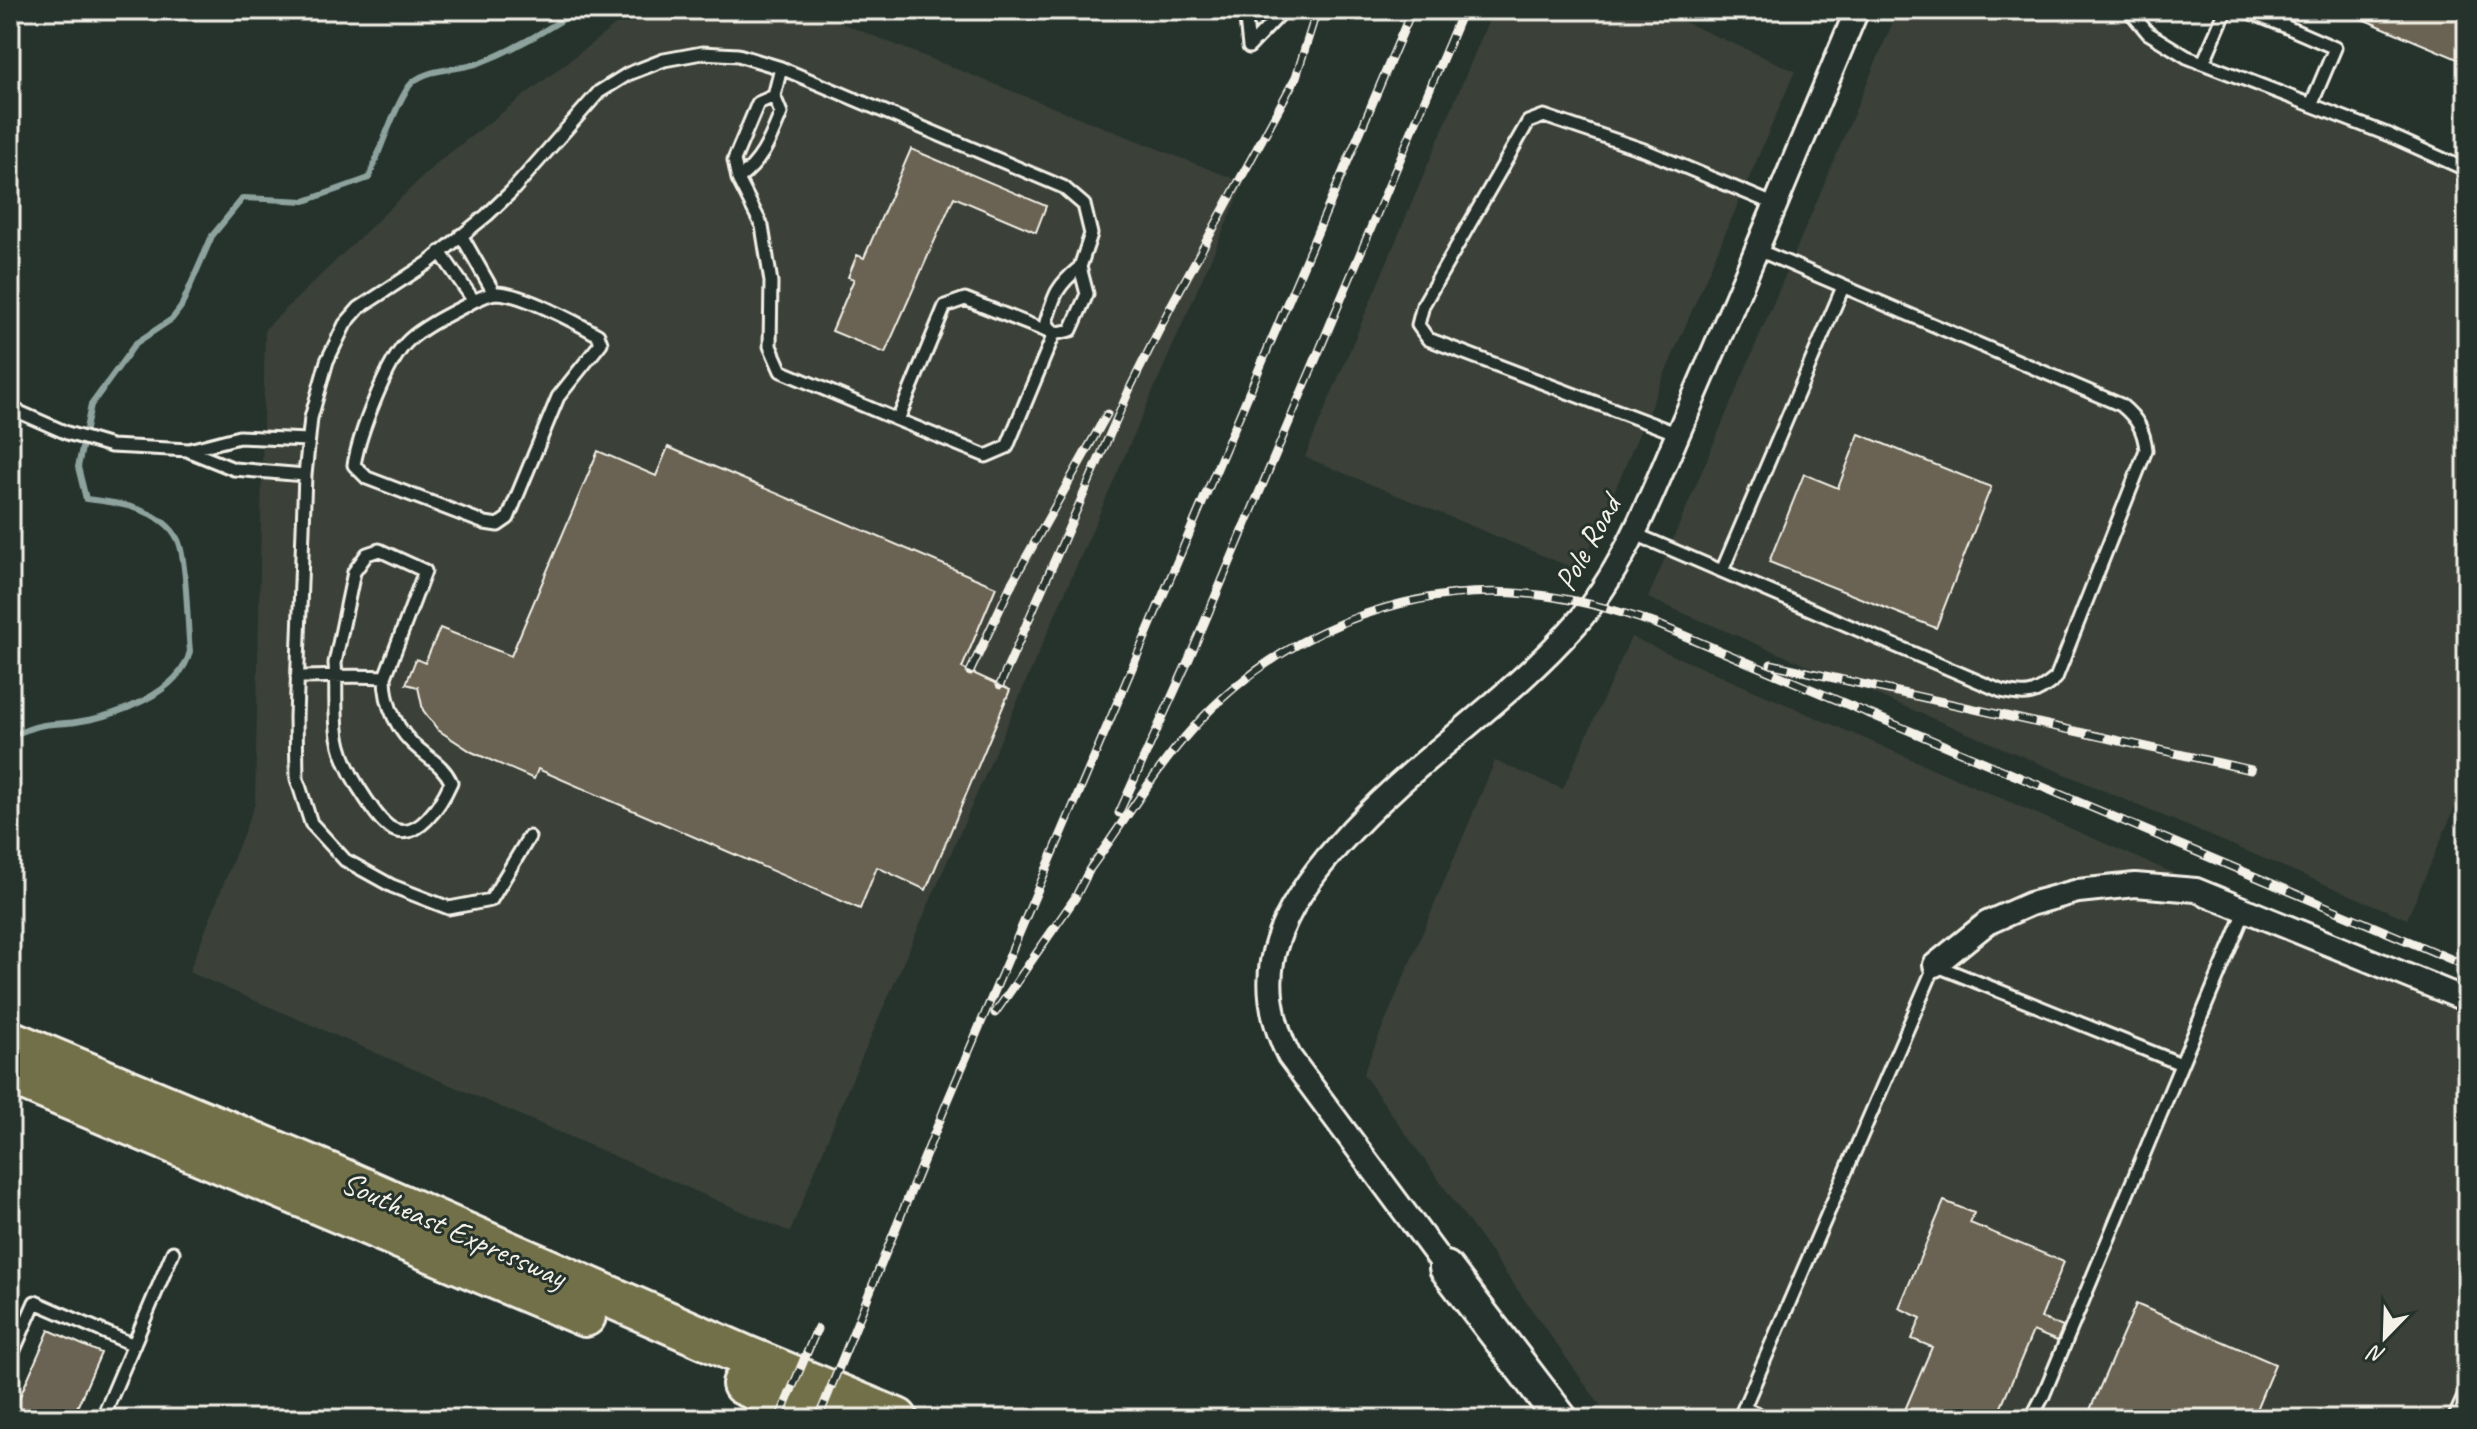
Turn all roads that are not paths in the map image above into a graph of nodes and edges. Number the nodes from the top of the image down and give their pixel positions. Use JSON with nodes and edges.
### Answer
{"nodes":[{"id":1,"x":1245,"y":10,"type":"edge"},
{"id":2,"x":1284,"y":10,"type":"edge"},
{"id":3,"x":1857,"y":10,"type":"edge"},
{"id":4,"x":2129,"y":10,"type":"edge"},
{"id":5,"x":2226,"y":10,"type":"edge"},
{"id":6,"x":2244,"y":10,"type":"edge"},
{"id":7,"x":2288,"y":10,"type":"edge"},
{"id":8,"x":2282,"y":25,"type":"junction"},
{"id":9,"x":2203,"y":63,"type":"junction"},
{"id":10,"x":781,"y":68,"type":"junction"},
{"id":11,"x":774,"y":96,"type":"junction"},
{"id":12,"x":2311,"y":105,"type":"junction"},
{"id":13,"x":2467,"y":170,"type":"edge"},
{"id":14,"x":738,"y":179,"type":"junction"},
{"id":15,"x":1776,"y":206,"type":"junction"},
{"id":16,"x":461,"y":235,"type":"junction"},
{"id":17,"x":1758,"y":250,"type":"junction"},
{"id":18,"x":440,"y":252,"type":"junction"},
{"id":19,"x":1080,"y":267,"type":"junction"},
{"id":20,"x":1843,"y":287,"type":"junction"},
{"id":21,"x":494,"y":293,"type":"junction"},
{"id":22,"x":474,"y":301,"type":"junction"},
{"id":23,"x":1054,"y":334,"type":"junction"},
{"id":24,"x":10,"y":408,"type":"edge"},
{"id":25,"x":898,"y":420,"type":"junction"},
{"id":26,"x":1678,"y":434,"type":"junction"},
{"id":27,"x":308,"y":440,"type":"junction"},
{"id":28,"x":189,"y":450,"type":"junction"},
{"id":29,"x":305,"y":475,"type":"junction"},
{"id":30,"x":1632,"y":533,"type":"junction"},
{"id":31,"x":1722,"y":571,"type":"junction"},
{"id":32,"x":297,"y":677,"type":"junction"},
{"id":33,"x":336,"y":677,"type":"junction"},
{"id":34,"x":385,"y":677,"type":"junction"},
{"id":35,"x":529,"y":837,"type":"dead end"},
{"id":36,"x":2246,"y":909,"type":"junction"},
{"id":37,"x":1935,"y":965,"type":"junction"},
{"id":38,"x":2467,"y":1000,"type":"edge"},
{"id":39,"x":10,"y":1041,"type":"edge"},
{"id":40,"x":2181,"y":1064,"type":"junction"},
{"id":41,"x":10,"y":1074,"type":"edge"},
{"id":42,"x":173,"y":1252,"type":"dead end"},
{"id":43,"x":1446,"y":1268,"type":"joint"},
{"id":44,"x":134,"y":1345,"type":"junction"},
{"id":45,"x":10,"y":1359,"type":"edge"},
{"id":46,"x":2467,"y":1390,"type":"edge"},
{"id":47,"x":1741,"y":1414,"type":"edge"},
{"id":48,"x":102,"y":1419,"type":"edge"},
{"id":49,"x":820,"y":1419,"type":"edge"},
{"id":50,"x":897,"y":1419,"type":"edge"},
{"id":51,"x":1561,"y":1419,"type":"edge"},
{"id":52,"x":1769,"y":1419,"type":"edge"},
{"id":53,"x":2031,"y":1419,"type":"edge"},
{"id":54,"x":2454,"y":1419,"type":"edge"}],
"edges":[{"from":1,"to":2,"type":"lane"},
{"from":3,"to":15,"type":"street","name":"Pole Road"},
{"from":4,"to":9,"type":"lane"},
{"from":5,"to":9,"type":"lane"},
{"from":6,"to":8,"type":"lane"},
{"from":7,"to":8,"type":"lane"},
{"from":8,"to":12,"type":"lane"},
{"from":9,"to":12,"type":"lane"},
{"from":10,"to":11,"type":"lane"},
{"from":10,"to":16,"type":"lane"},
{"from":10,"to":19,"type":"lane"},
{"from":11,"to":14,"type":"lane"},
{"from":11,"to":14,"type":"lane"},
{"from":12,"to":13,"type":"lane"},
{"from":14,"to":25,"type":"lane"},
{"from":15,"to":17,"type":"street","name":"Pole Road"},
{"from":15,"to":26,"type":"lane"},
{"from":16,"to":18,"type":"lane"},
{"from":16,"to":21,"type":"lane"},
{"from":17,"to":20,"type":"lane"},
{"from":17,"to":26,"type":"street","name":"Pole Road"},
{"from":18,"to":22,"type":"lane"},
{"from":18,"to":27,"type":"lane"},
{"from":19,"to":23,"type":"lane"},
{"from":19,"to":23,"type":"lane"},
{"from":20,"to":31,"type":"lane"},
{"from":20,"to":31,"type":"lane"},
{"from":21,"to":22,"type":"lane"},
{"from":21,"to":22,"type":"lane"},
{"from":23,"to":25,"type":"lane"},
{"from":23,"to":25,"type":"lane"},
{"from":24,"to":28,"type":"lane"},
{"from":26,"to":30,"type":"street","name":"Pole Road"},
{"from":27,"to":28,"type":"lane"},
{"from":27,"to":29,"type":"lane"},
{"from":28,"to":29,"type":"lane"},
{"from":29,"to":32,"type":"lane"},
{"from":30,"to":31,"type":"lane"},
{"from":30,"to":43,"type":"street","name":"Pole Road"},
{"from":32,"to":33,"type":"lane"},
{"from":32,"to":35,"type":"lane"},
{"from":33,"to":34,"type":"lane"},
{"from":33,"to":34,"type":"lane"},
{"from":33,"to":34,"type":"lane"},
{"from":36,"to":37,"type":"street"},
{"from":36,"to":38,"type":"street"},
{"from":36,"to":40,"type":"lane"},
{"from":37,"to":40,"type":"lane"},
{"from":37,"to":47,"type":"lane"},
{"from":39,"to":50,"type":"highway","name":"Southeast Expressway"},
{"from":40,"to":53,"type":"lane"},
{"from":41,"to":49,"type":"highway","name":"Southeast Expressway"},
{"from":42,"to":44,"type":"lane"},
{"from":43,"to":51,"type":"main road"},
{"from":44,"to":45,"type":"lane"},
{"from":44,"to":48,"type":"lane"},
{"from":46,"to":54,"type":"lane"},
{"from":47,"to":52,"type":"lane"}]}
